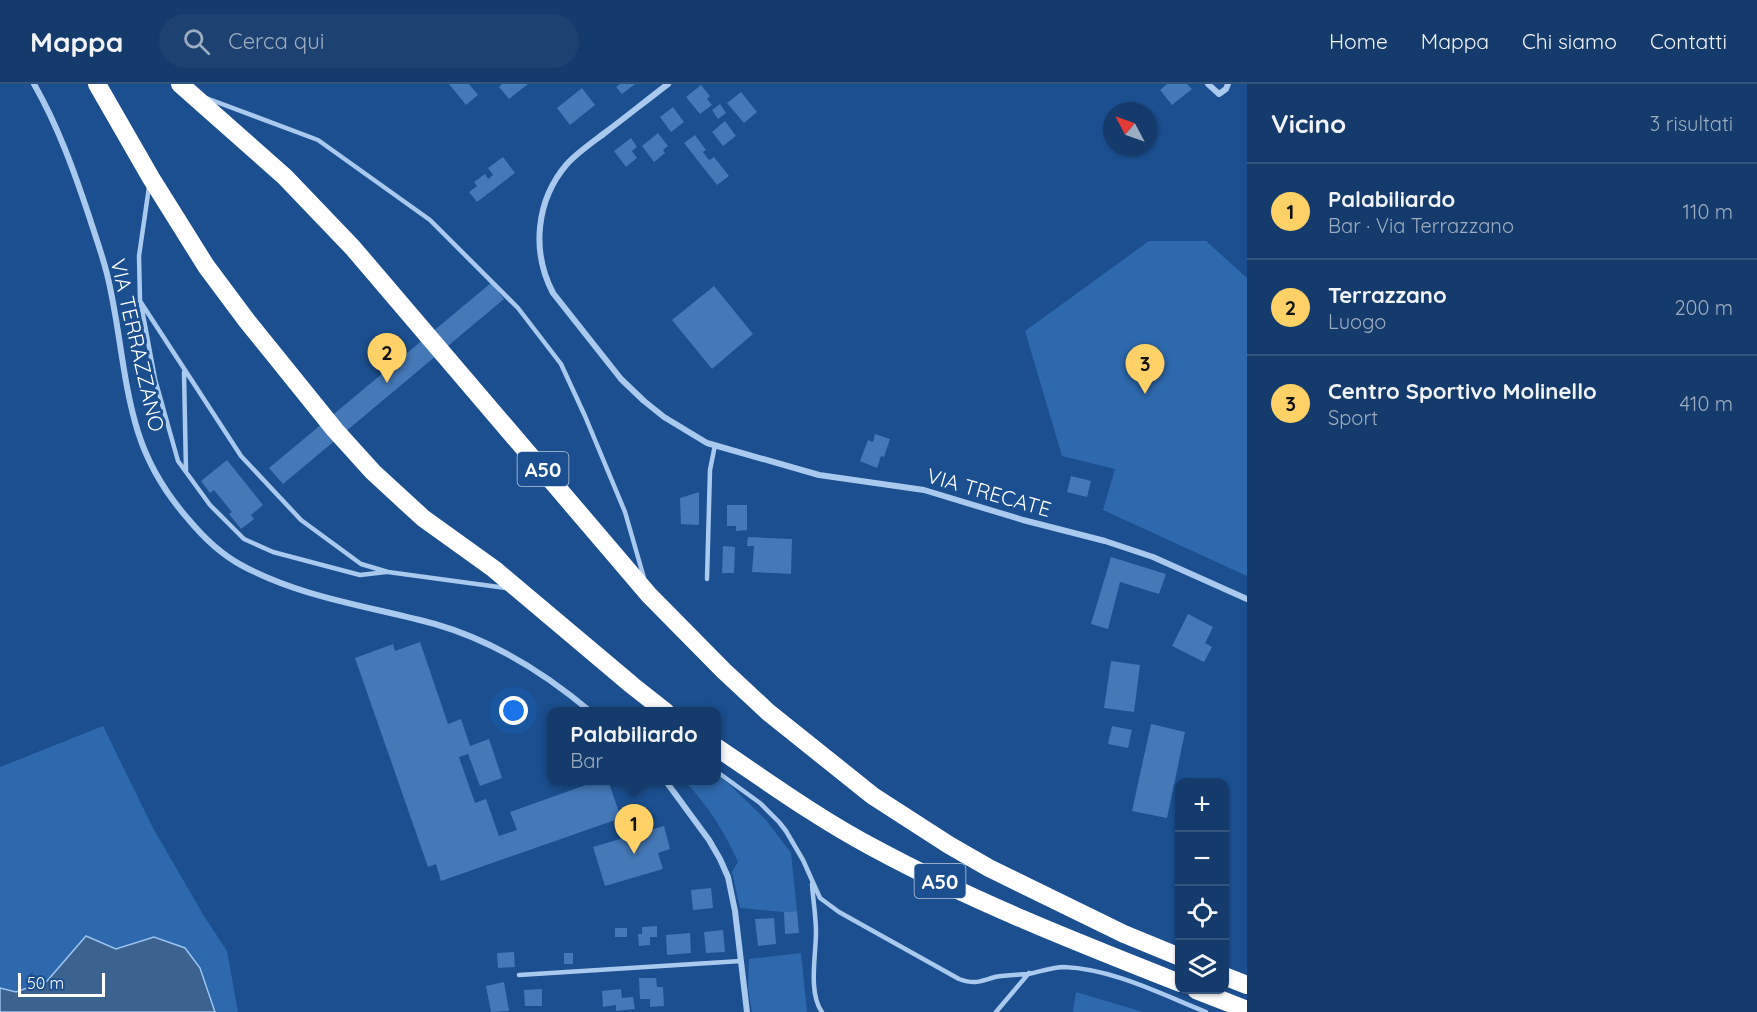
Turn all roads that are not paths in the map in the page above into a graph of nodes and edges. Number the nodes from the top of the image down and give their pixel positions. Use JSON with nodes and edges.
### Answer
{"nodes":[{"id":1,"x":34,"y":84,"type":"edge"},
{"id":2,"x":97,"y":84,"type":"edge"},
{"id":3,"x":668,"y":84,"type":"edge"},
{"id":4,"x":1208,"y":84,"type":"edge"},
{"id":5,"x":1228,"y":84,"type":"edge"},
{"id":6,"x":183,"y":87,"type":"edge"},
{"id":7,"x":150,"y":178,"type":"junction"},
{"id":8,"x":140,"y":301,"type":"junction"},
{"id":9,"x":184,"y":372,"type":"junction"},
{"id":10,"x":715,"y":445,"type":"junction"},
{"id":11,"x":186,"y":472,"type":"junction"},
{"id":12,"x":388,"y":572,"type":"junction"},
{"id":13,"x":707,"y":579,"type":"dead end"},
{"id":14,"x":519,"y":590,"type":"junction"},
{"id":15,"x":649,"y":595,"type":"junction"},
{"id":16,"x":1247,"y":599,"type":"edge"},
{"id":17,"x":586,"y":707,"type":"edge"},
{"id":18,"x":661,"y":707,"type":"edge"},
{"id":19,"x":721,"y":750,"type":"edge"},
{"id":20,"x":721,"y":774,"type":"edge"},
{"id":21,"x":669,"y":785,"type":"edge"},
{"id":22,"x":812,"y":881,"type":"junction"},
{"id":23,"x":1175,"y":955,"type":"edge"},
{"id":24,"x":741,"y":961,"type":"junction"},
{"id":25,"x":1029,"y":974,"type":"junction"},
{"id":26,"x":519,"y":975,"type":"dead end"},
{"id":27,"x":1229,"y":978,"type":"edge"},
{"id":28,"x":1175,"y":981,"type":"edge"},
{"id":29,"x":1247,"y":985,"type":"edge"},
{"id":30,"x":1206,"y":994,"type":"edge"},
{"id":31,"x":1247,"y":1010,"type":"edge"},
{"id":32,"x":747,"y":1012,"type":"edge"},
{"id":33,"x":822,"y":1012,"type":"edge"},
{"id":34,"x":996,"y":1012,"type":"edge"},
{"id":35,"x":1206,"y":1012,"type":"edge"}],
"edges":[{"from":1,"to":17,"type":"street","name":"VIA TERRAZZANO"},
{"from":2,"to":7,"type":"highway"},
{"from":3,"to":10,"type":"street","name":"VIA TRECATE"},
{"from":4,"to":5,"type":"street"},
{"from":6,"to":15,"type":"highway","number":"A50"},
{"from":6,"to":15,"type":"lane"},
{"from":7,"to":8,"type":"lane"},
{"from":7,"to":14,"type":"highway"},
{"from":8,"to":9,"type":"lane"},
{"from":8,"to":11,"type":"lane"},
{"from":9,"to":11,"type":"lane"},
{"from":9,"to":12,"type":"lane"},
{"from":10,"to":13,"type":"lane"},
{"from":10,"to":16,"type":"street","name":"VIA TRECATE"},
{"from":11,"to":12,"type":"lane"},
{"from":12,"to":14,"type":"lane"},
{"from":14,"to":18,"type":"highway"},
{"from":15,"to":23,"type":"highway","number":"A50"},
{"from":19,"to":28,"type":"highway","number":"A50"},
{"from":20,"to":22,"type":"lane"},
{"from":21,"to":24,"type":"street"},
{"from":22,"to":25,"type":"lane"},
{"from":22,"to":33,"type":"lane"},
{"from":24,"to":26,"type":"lane"},
{"from":24,"to":32,"type":"street"},
{"from":25,"to":34,"type":"lane"},
{"from":25,"to":35,"type":"lane"},
{"from":27,"to":29,"type":"highway"},
{"from":30,"to":31,"type":"highway"}]}
